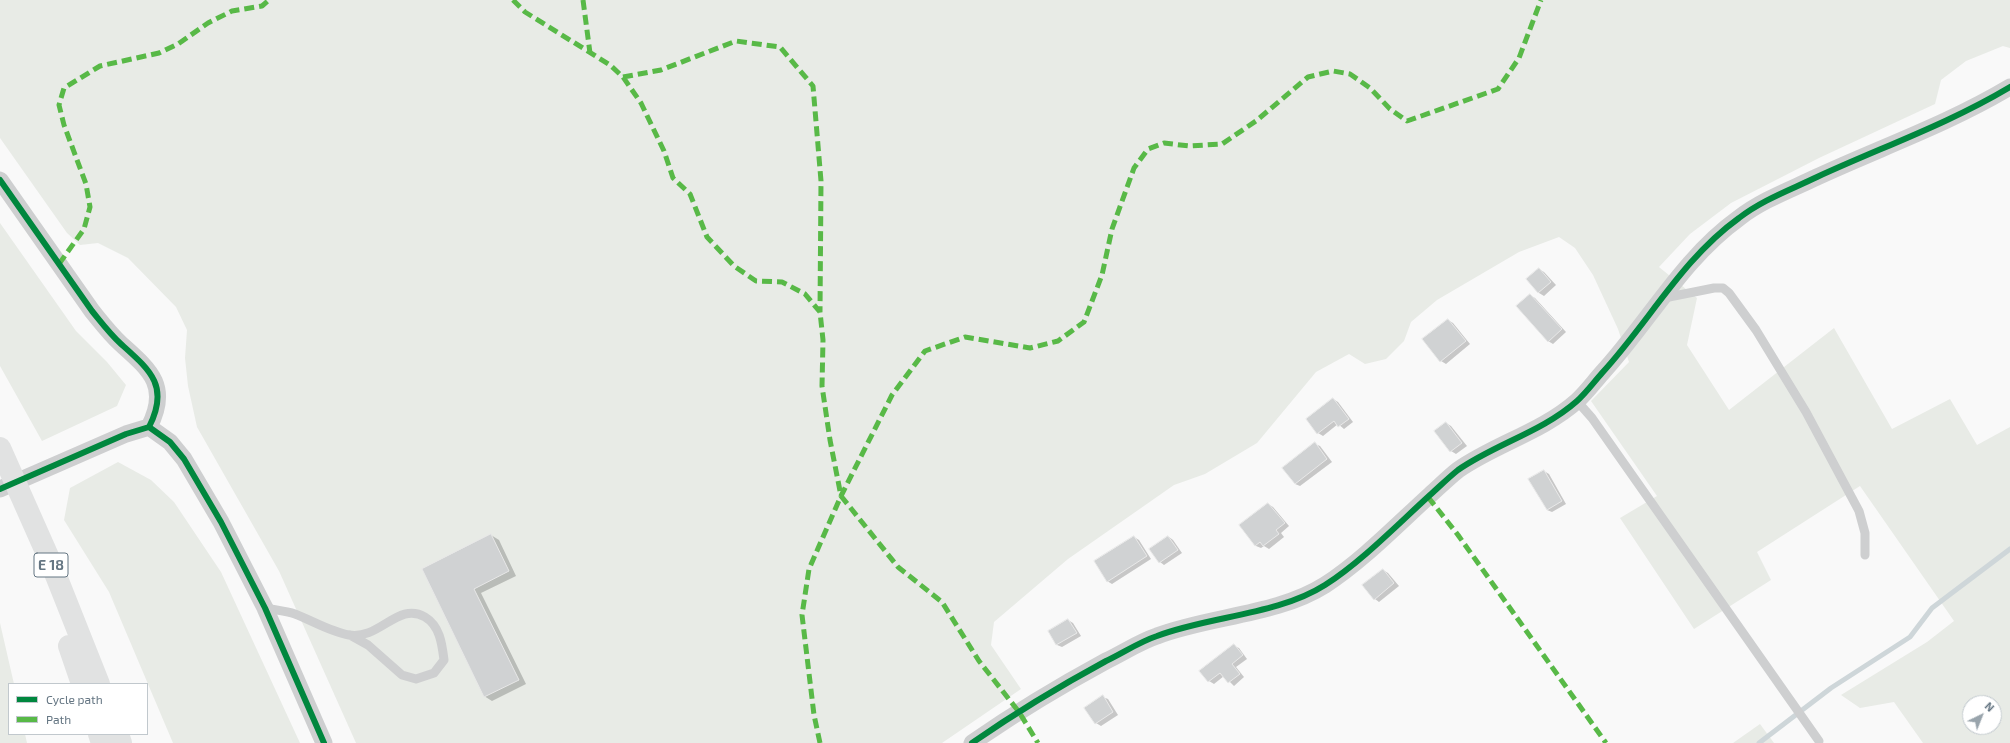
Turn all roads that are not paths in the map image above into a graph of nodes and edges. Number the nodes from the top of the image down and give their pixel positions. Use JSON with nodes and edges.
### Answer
{"nodes":[{"id":1,"x":2010,"y":87,"type":"edge"},
{"id":2,"x":0,"y":180,"type":"edge"},
{"id":3,"x":1663,"y":298,"type":"junction"},
{"id":4,"x":1577,"y":401,"type":"junction"},
{"id":5,"x":149,"y":427,"type":"junction"},
{"id":6,"x":0,"y":448,"type":"edge"},
{"id":7,"x":0,"y":478,"type":"edge"},
{"id":8,"x":0,"y":489,"type":"edge"},
{"id":9,"x":1865,"y":555,"type":"dead end"},
{"id":10,"x":265,"y":608,"type":"junction"},
{"id":11,"x":350,"y":635,"type":"junction"},
{"id":12,"x":82,"y":683,"type":"edge"},
{"id":13,"x":99,"y":683,"type":"edge"},
{"id":14,"x":1819,"y":741,"type":"dead end"},
{"id":15,"x":324,"y":743,"type":"edge"},
{"id":16,"x":972,"y":743,"type":"edge"}],
"edges":[{"from":1,"to":3,"type":"street"},
{"from":2,"to":5,"type":"street"},
{"from":3,"to":4,"type":"street"},
{"from":3,"to":9,"type":"lane"},
{"from":4,"to":14,"type":"lane"},
{"from":4,"to":16,"type":"street"},
{"from":5,"to":8,"type":"street"},
{"from":5,"to":10,"type":"street"},
{"from":6,"to":13,"type":"highway","number":"E 18"},
{"from":7,"to":12,"type":"highway","number":"E 18"},
{"from":10,"to":11,"type":"lane"},
{"from":10,"to":15,"type":"street"},
{"from":11,"to":11,"type":"lane"}]}
